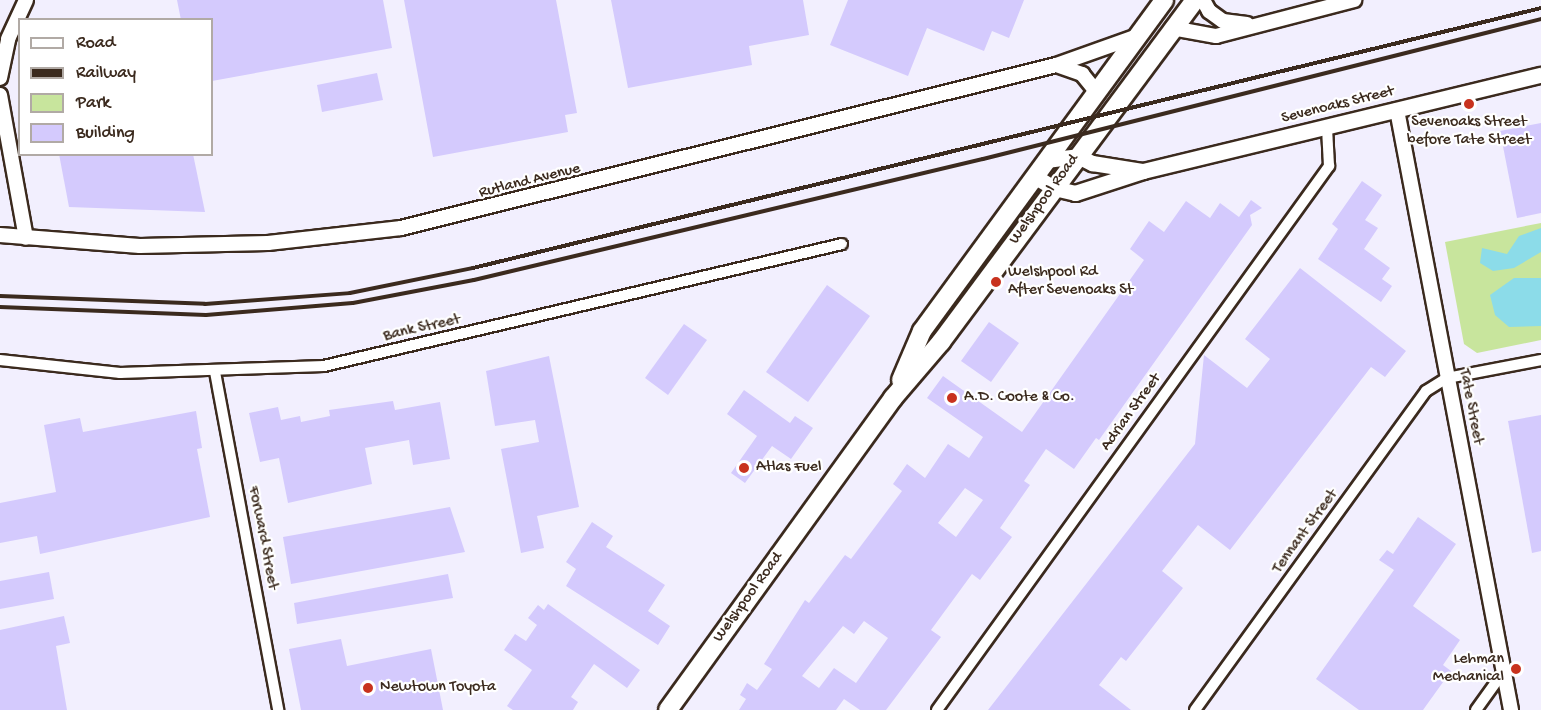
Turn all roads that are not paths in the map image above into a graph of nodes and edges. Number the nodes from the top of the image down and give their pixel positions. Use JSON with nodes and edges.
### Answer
{"nodes":[{"id":1,"x":26,"y":0,"type":"edge"},
{"id":2,"x":1164,"y":0,"type":"edge"},
{"id":3,"x":1195,"y":0,"type":"edge"},
{"id":4,"x":1203,"y":0,"type":"edge"},
{"id":5,"x":1354,"y":0,"type":"edge"},
{"id":6,"x":18,"y":18,"type":"edge"},
{"id":7,"x":18,"y":19,"type":"edge"},
{"id":8,"x":1255,"y":24,"type":"junction"},
{"id":9,"x":1172,"y":28,"type":"junction"},
{"id":10,"x":1135,"y":37,"type":"junction"},
{"id":11,"x":1,"y":58,"type":"edge"},
{"id":12,"x":1056,"y":65,"type":"junction"},
{"id":13,"x":1541,"y":75,"type":"edge"},
{"id":14,"x":0,"y":78,"type":"edge"},
{"id":15,"x":1096,"y":92,"type":"junction"},
{"id":16,"x":0,"y":95,"type":"edge"},
{"id":17,"x":1397,"y":110,"type":"junction"},
{"id":18,"x":1327,"y":128,"type":"junction"},
{"id":19,"x":1078,"y":156,"type":"junction"},
{"id":20,"x":1046,"y":160,"type":"junction"},
{"id":21,"x":1143,"y":171,"type":"junction"},
{"id":22,"x":1034,"y":176,"type":"junction"},
{"id":23,"x":1054,"y":188,"type":"junction"},
{"id":24,"x":0,"y":235,"type":"edge"},
{"id":25,"x":26,"y":238,"type":"junction"},
{"id":26,"x":842,"y":244,"type":"dead end"},
{"id":27,"x":0,"y":360,"type":"edge"},
{"id":28,"x":1541,"y":360,"type":"edge"},
{"id":29,"x":215,"y":372,"type":"junction"},
{"id":30,"x":1447,"y":378,"type":"junction"},
{"id":31,"x":893,"y":398,"type":"junction"},
{"id":32,"x":1504,"y":671,"type":"junction"},
{"id":33,"x":278,"y":710,"type":"edge"},
{"id":34,"x":668,"y":710,"type":"edge"},
{"id":35,"x":937,"y":710,"type":"edge"},
{"id":36,"x":1195,"y":710,"type":"edge"},
{"id":37,"x":1476,"y":710,"type":"edge"},
{"id":38,"x":1511,"y":710,"type":"edge"}],
"edges":[{"from":1,"to":6,"type":"street"},
{"from":2,"to":10,"type":"main road","name":"Welshpool Road"},
{"from":3,"to":9,"type":"main road","name":"Welshpool Road"},
{"from":4,"to":8,"type":"street"},
{"from":5,"to":8,"type":"street"},
{"from":7,"to":11,"type":"street"},
{"from":8,"to":9,"type":"street"},
{"from":9,"to":19,"type":"main road","name":"Welshpool Road"},
{"from":10,"to":12,"type":"street","name":"Rutland Avenue"},
{"from":10,"to":15,"type":"main road","name":"Welshpool Road"},
{"from":11,"to":14,"type":"street"},
{"from":12,"to":15,"type":"street"},
{"from":12,"to":25,"type":"street","name":"Rutland Avenue"},
{"from":13,"to":17,"type":"main road","name":"Sevenoaks Street"},
{"from":15,"to":20,"type":"main road","name":"Welshpool Road"},
{"from":16,"to":25,"type":"street"},
{"from":17,"to":18,"type":"main road","name":"Sevenoaks Street"},
{"from":17,"to":30,"type":"street","name":"Tate Street"},
{"from":18,"to":21,"type":"main road","name":"Sevenoaks Street"},
{"from":18,"to":35,"type":"street","name":"Adrian Street"},
{"from":19,"to":20,"type":"main road","name":"Sevenoaks Street"},
{"from":19,"to":21,"type":"main road","name":"Sevenoaks Street"},
{"from":19,"to":23,"type":"main road","name":"Welshpool Road"},
{"from":20,"to":22,"type":"main road","name":"Welshpool Road"},
{"from":21,"to":23,"type":"main road","name":"Sevenoaks Street"},
{"from":22,"to":23,"type":"main road","name":"Sevenoaks Street"},
{"from":22,"to":31,"type":"main road","name":"Welshpool Road"},
{"from":23,"to":31,"type":"main road","name":"Welshpool Road"},
{"from":24,"to":25,"type":"street","name":"Rutland Avenue"},
{"from":26,"to":29,"type":"street","name":"Bank Street"},
{"from":27,"to":29,"type":"street","name":"Bank Street"},
{"from":28,"to":30,"type":"street"},
{"from":29,"to":33,"type":"street","name":"Forward Street"},
{"from":30,"to":32,"type":"street","name":"Tate Street"},
{"from":30,"to":36,"type":"street","name":"Tennant Street"},
{"from":31,"to":34,"type":"main road","name":"Welshpool Road"},
{"from":32,"to":37,"type":"street"},
{"from":32,"to":38,"type":"street","name":"Tate Street"}]}
